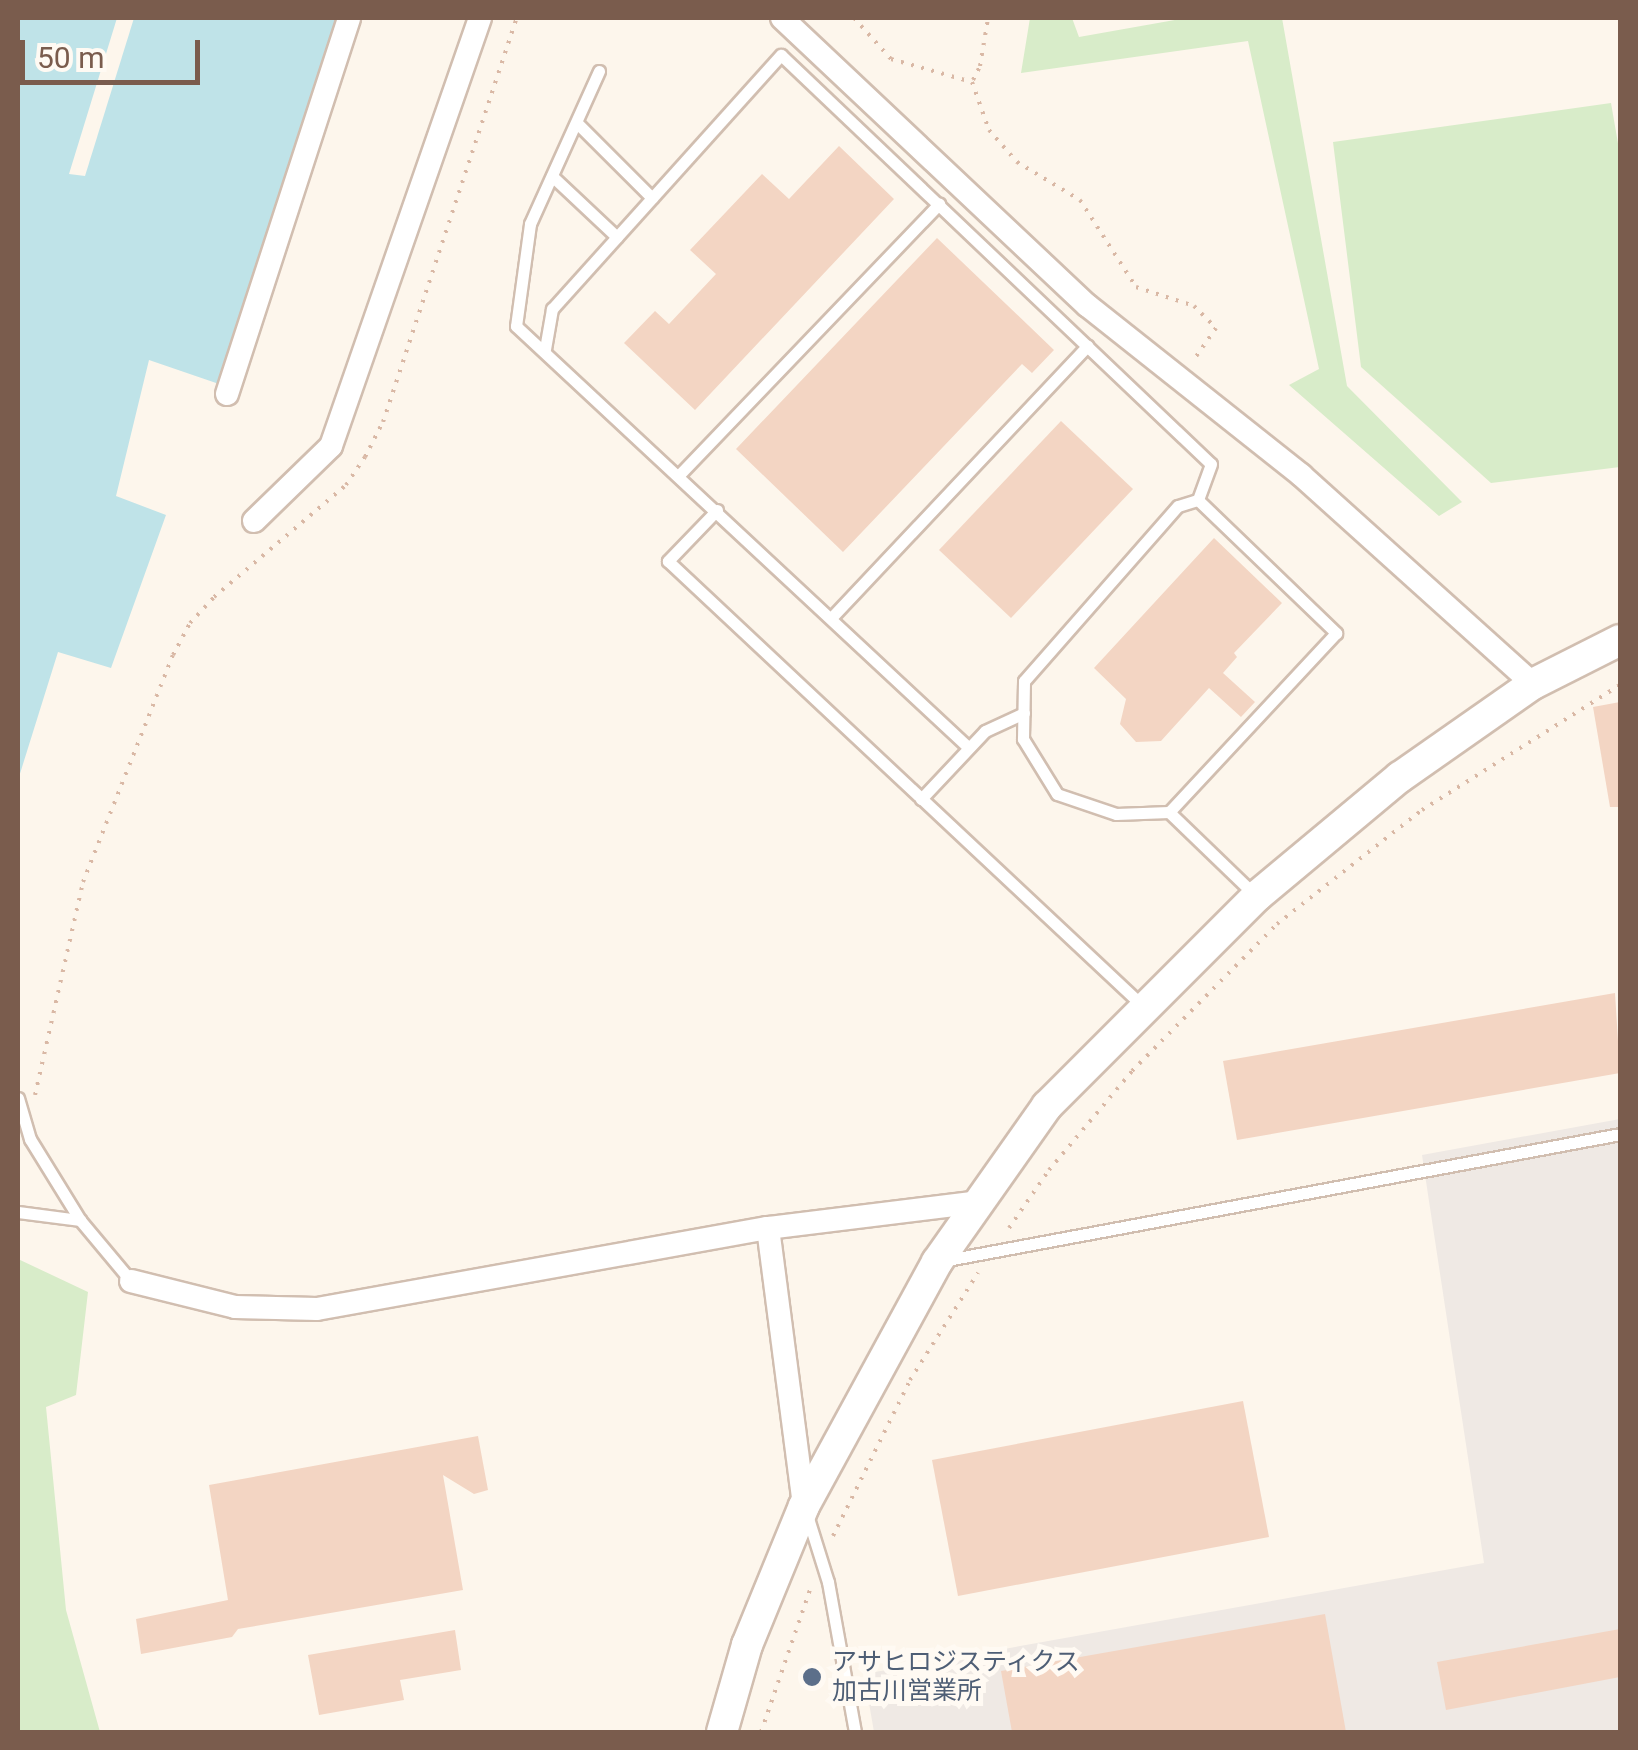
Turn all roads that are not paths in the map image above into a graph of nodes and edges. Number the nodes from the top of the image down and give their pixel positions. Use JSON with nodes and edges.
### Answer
{"nodes":[{"id":1,"x":349,"y":18,"type":"edge"},
{"id":2,"x":480,"y":18,"type":"edge"},
{"id":3,"x":782,"y":18,"type":"edge"},
{"id":4,"x":599,"y":71,"type":"dead end"},
{"id":5,"x":577,"y":124,"type":"junction"},
{"id":6,"x":552,"y":176,"type":"junction"},
{"id":7,"x":652,"y":198,"type":"junction"},
{"id":8,"x":939,"y":204,"type":"junction"},
{"id":9,"x":617,"y":237,"type":"junction"},
{"id":10,"x":1087,"y":346,"type":"junction"},
{"id":11,"x":544,"y":349,"type":"junction"},
{"id":12,"x":227,"y":394,"type":"dead end"},
{"id":13,"x":679,"y":475,"type":"junction"},
{"id":14,"x":1198,"y":500,"type":"junction"},
{"id":15,"x":717,"y":510,"type":"junction"},
{"id":16,"x":254,"y":521,"type":"dead end"},
{"id":17,"x":830,"y":618,"type":"junction"},
{"id":18,"x":1620,"y":640,"type":"edge"},
{"id":19,"x":1532,"y":684,"type":"junction"},
{"id":20,"x":1024,"y":714,"type":"junction"},
{"id":21,"x":968,"y":748,"type":"junction"},
{"id":22,"x":921,"y":798,"type":"junction"},
{"id":23,"x":1169,"y":812,"type":"junction"},
{"id":24,"x":1257,"y":896,"type":"junction"},
{"id":25,"x":1144,"y":1008,"type":"junction"},
{"id":26,"x":18,"y":1098,"type":"edge"},
{"id":27,"x":1620,"y":1134,"type":"edge"},
{"id":28,"x":979,"y":1202,"type":"junction"},
{"id":29,"x":18,"y":1212,"type":"edge"},
{"id":30,"x":80,"y":1220,"type":"junction"},
{"id":31,"x":768,"y":1228,"type":"junction"},
{"id":32,"x":938,"y":1262,"type":"junction"},
{"id":33,"x":131,"y":1280,"type":"joint"},
{"id":34,"x":804,"y":1506,"type":"junction"},
{"id":35,"x":722,"y":1732,"type":"edge"},
{"id":36,"x":855,"y":1732,"type":"edge"}],
"edges":[{"from":1,"to":12,"type":"street"},
{"from":2,"to":16,"type":"street"},
{"from":3,"to":19,"type":"street"},
{"from":4,"to":5,"type":"lane"},
{"from":5,"to":6,"type":"lane"},
{"from":5,"to":7,"type":"lane"},
{"from":6,"to":9,"type":"lane"},
{"from":6,"to":11,"type":"lane"},
{"from":7,"to":8,"type":"lane"},
{"from":7,"to":9,"type":"lane"},
{"from":8,"to":10,"type":"lane"},
{"from":8,"to":13,"type":"lane"},
{"from":9,"to":11,"type":"lane"},
{"from":10,"to":14,"type":"lane"},
{"from":10,"to":17,"type":"lane"},
{"from":11,"to":13,"type":"lane"},
{"from":13,"to":15,"type":"lane"},
{"from":14,"to":20,"type":"lane"},
{"from":14,"to":23,"type":"lane"},
{"from":15,"to":17,"type":"lane"},
{"from":15,"to":22,"type":"lane"},
{"from":17,"to":21,"type":"lane"},
{"from":18,"to":19,"type":"street"},
{"from":19,"to":24,"type":"street"},
{"from":20,"to":21,"type":"lane"},
{"from":20,"to":23,"type":"lane"},
{"from":21,"to":22,"type":"lane"},
{"from":22,"to":25,"type":"lane"},
{"from":23,"to":24,"type":"lane"},
{"from":24,"to":25,"type":"street"},
{"from":25,"to":28,"type":"street"},
{"from":26,"to":30,"type":"lane"},
{"from":27,"to":32,"type":"lane"},
{"from":28,"to":31,"type":"street"},
{"from":28,"to":32,"type":"street"},
{"from":29,"to":30,"type":"lane"},
{"from":30,"to":33,"type":"lane"},
{"from":31,"to":33,"type":"street"},
{"from":31,"to":34,"type":"street"},
{"from":32,"to":34,"type":"street"},
{"from":34,"to":35,"type":"street"},
{"from":34,"to":36,"type":"lane"}]}
